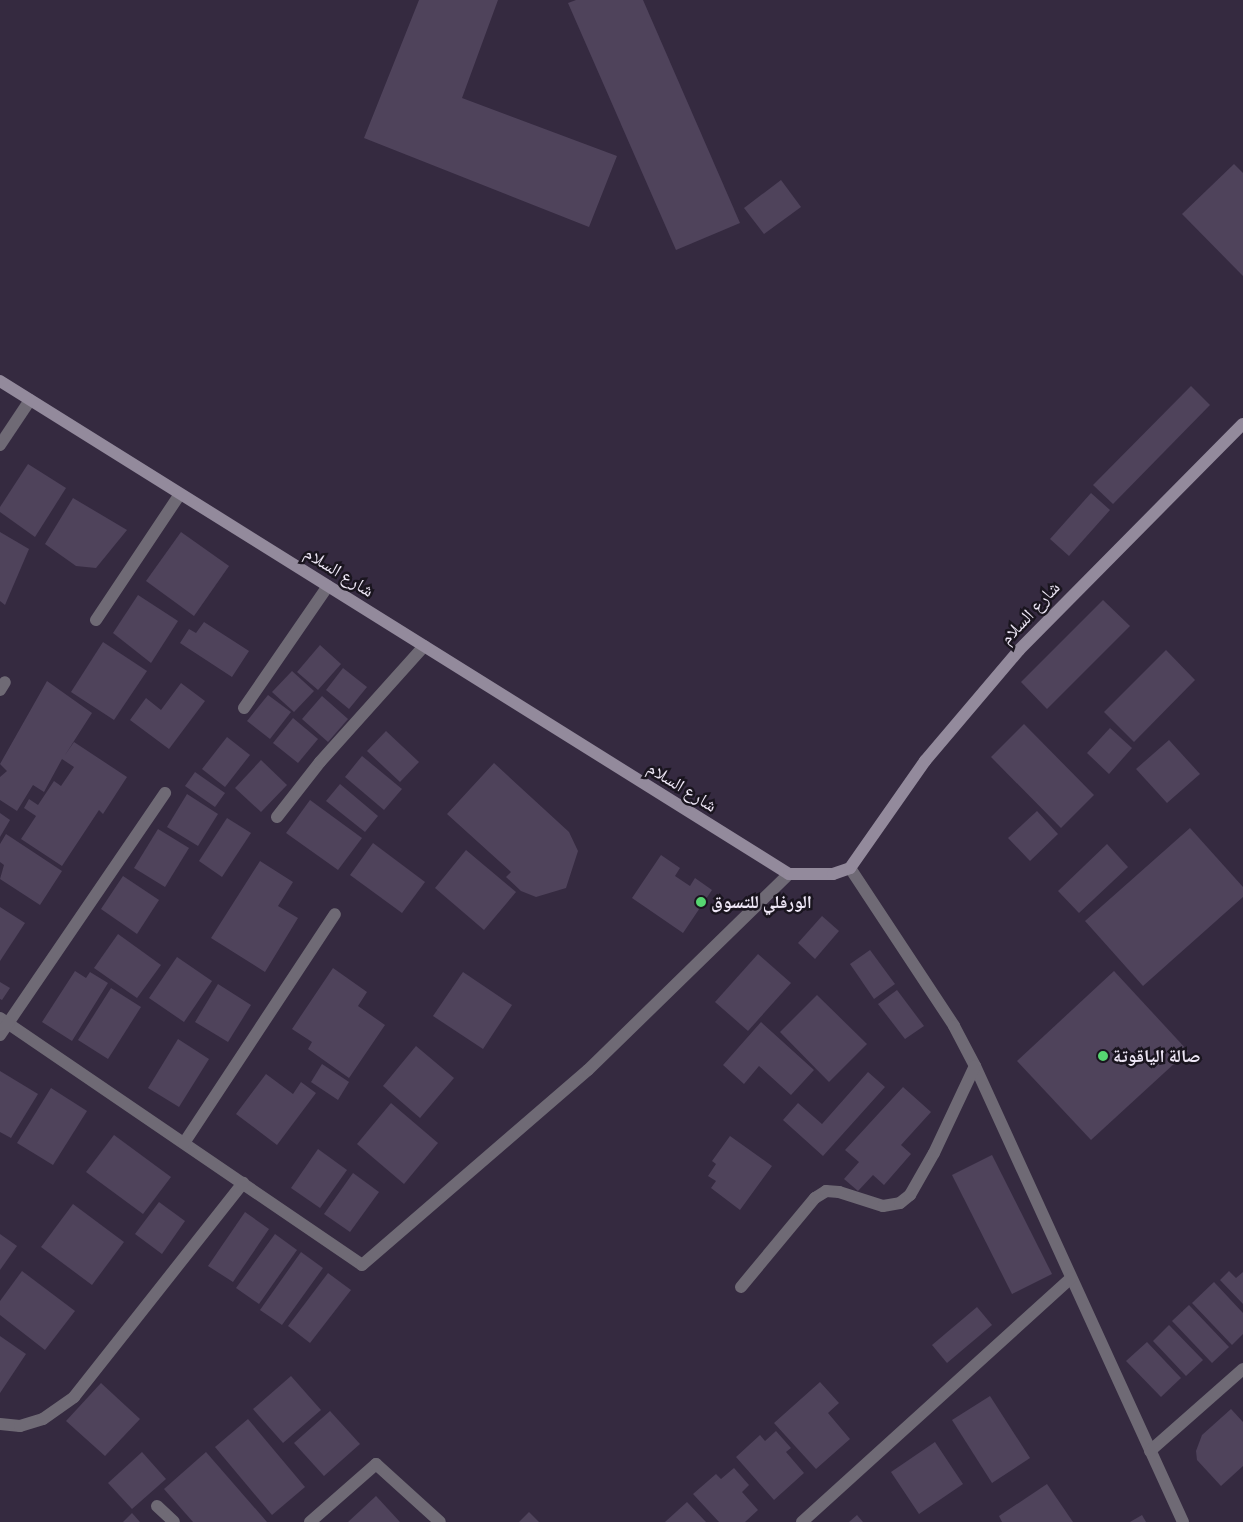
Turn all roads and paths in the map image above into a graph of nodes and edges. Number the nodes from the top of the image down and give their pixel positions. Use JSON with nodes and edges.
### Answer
{"nodes":[{"id":1,"x":0,"y":381,"type":"edge"},
{"id":2,"x":30,"y":400,"type":"junction"},
{"id":3,"x":1243,"y":424,"type":"edge"},
{"id":4,"x":0,"y":445,"type":"edge"},
{"id":5,"x":180,"y":494,"type":"junction"},
{"id":6,"x":328,"y":586,"type":"junction"},
{"id":7,"x":96,"y":620,"type":"dead end"},
{"id":8,"x":424,"y":646,"type":"junction"},
{"id":9,"x":244,"y":708,"type":"dead end"},
{"id":10,"x":165,"y":793,"type":"dead end"},
{"id":11,"x":277,"y":818,"type":"dead end"},
{"id":12,"x":850,"y":868,"type":"junction"},
{"id":13,"x":789,"y":874,"type":"junction"},
{"id":14,"x":335,"y":914,"type":"dead end"},
{"id":15,"x":4,"y":1021,"type":"edge"},
{"id":16,"x":0,"y":1035,"type":"edge"},
{"id":17,"x":975,"y":1066,"type":"junction"},
{"id":18,"x":184,"y":1143,"type":"junction"},
{"id":19,"x":243,"y":1183,"type":"junction"},
{"id":20,"x":1071,"y":1278,"type":"junction"},
{"id":21,"x":741,"y":1287,"type":"dead end"},
{"id":22,"x":1243,"y":1369,"type":"edge"},
{"id":23,"x":0,"y":1424,"type":"edge"},
{"id":24,"x":1150,"y":1451,"type":"junction"},
{"id":25,"x":157,"y":1506,"type":"dead end"},
{"id":26,"x":174,"y":1522,"type":"edge"},
{"id":27,"x":310,"y":1522,"type":"edge"},
{"id":28,"x":440,"y":1522,"type":"edge"},
{"id":29,"x":802,"y":1522,"type":"edge"},
{"id":30,"x":1183,"y":1522,"type":"edge"}],
"edges":[{"from":1,"to":2,"type":"main road","name":"شارع السلام"},
{"from":2,"to":4,"type":"street"},
{"from":2,"to":5,"type":"main road","name":"شارع السلام"},
{"from":3,"to":12,"type":"main road","name":"شارع السلام"},
{"from":5,"to":6,"type":"main road","name":"شارع السلام"},
{"from":5,"to":7,"type":"street"},
{"from":6,"to":8,"type":"main road","name":"شارع السلام"},
{"from":6,"to":9,"type":"street"},
{"from":8,"to":11,"type":"street"},
{"from":8,"to":13,"type":"main road","name":"شارع السلام"},
{"from":10,"to":15,"type":"street"},
{"from":12,"to":13,"type":"main road"},
{"from":12,"to":17,"type":"street"},
{"from":13,"to":19,"type":"street"},
{"from":14,"to":18,"type":"street"},
{"from":15,"to":16,"type":"street"},
{"from":15,"to":18,"type":"street"},
{"from":17,"to":20,"type":"street"},
{"from":17,"to":21,"type":"street"},
{"from":18,"to":19,"type":"street"},
{"from":19,"to":23,"type":"street"},
{"from":20,"to":24,"type":"street"},
{"from":20,"to":29,"type":"street"},
{"from":22,"to":24,"type":"street"},
{"from":24,"to":30,"type":"street"},
{"from":25,"to":26,"type":"street"},
{"from":27,"to":28,"type":"street"}]}
